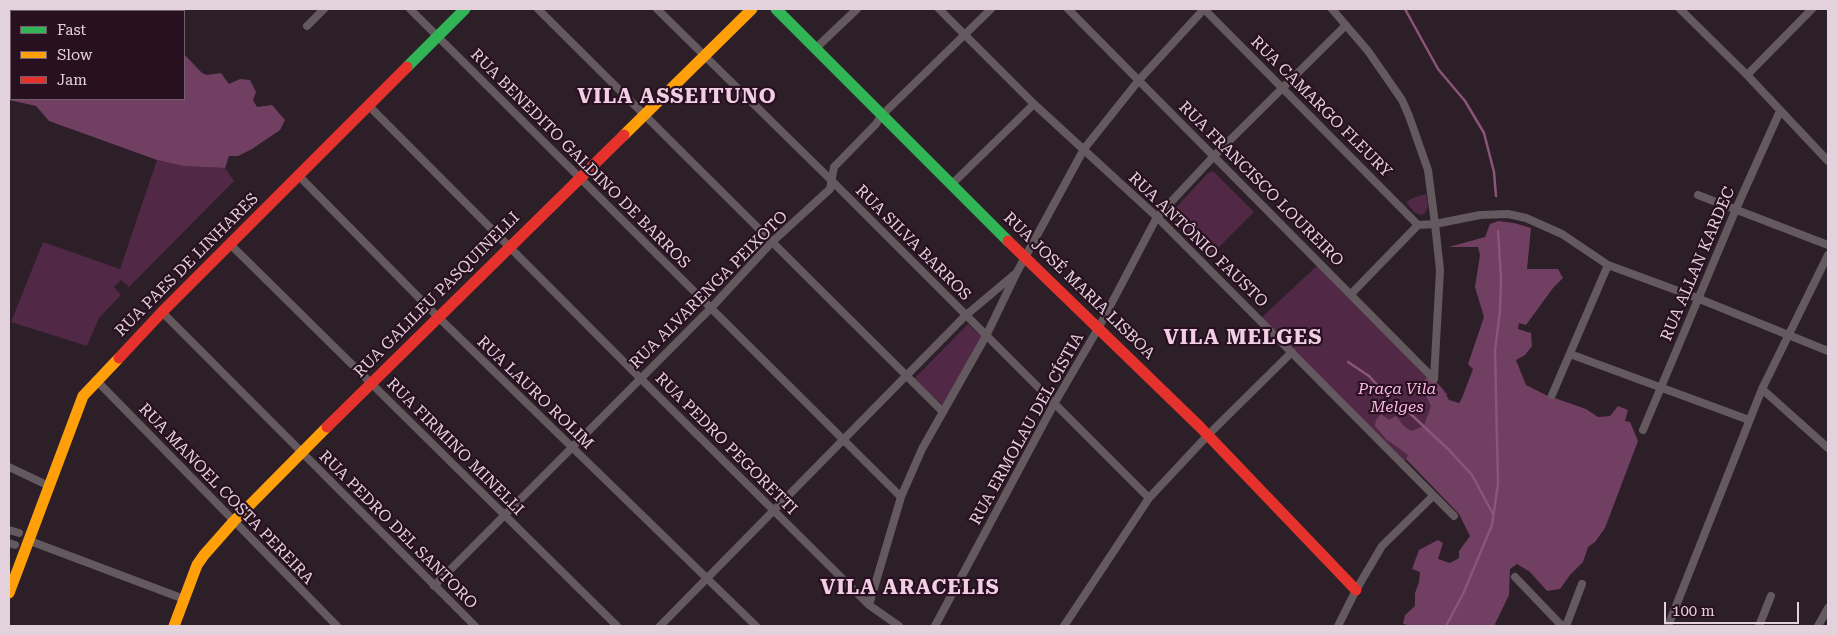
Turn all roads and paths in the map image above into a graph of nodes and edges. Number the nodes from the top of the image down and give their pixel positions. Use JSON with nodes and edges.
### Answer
{"nodes":[{"id":1,"x":324,"y":9,"type":"edge"},
{"id":2,"x":410,"y":9,"type":"edge"},
{"id":3,"x":465,"y":9,"type":"edge"},
{"id":4,"x":538,"y":9,"type":"edge"},
{"id":5,"x":657,"y":9,"type":"edge"},
{"id":6,"x":752,"y":9,"type":"edge"},
{"id":7,"x":776,"y":9,"type":"edge"},
{"id":8,"x":857,"y":9,"type":"edge"},
{"id":9,"x":939,"y":9,"type":"edge"},
{"id":10,"x":991,"y":9,"type":"edge"},
{"id":11,"x":1068,"y":9,"type":"edge"},
{"id":12,"x":1204,"y":9,"type":"edge"},
{"id":13,"x":1332,"y":9,"type":"edge"},
{"id":14,"x":1680,"y":9,"type":"edge"},
{"id":15,"x":1812,"y":9,"type":"edge"},
{"id":16,"x":1346,"y":25,"type":"junction"},
{"id":17,"x":307,"y":26,"type":"dead end"},
{"id":18,"x":965,"y":35,"type":"junction"},
{"id":19,"x":438,"y":37,"type":"junction"},
{"id":20,"x":816,"y":48,"type":"junction"},
{"id":21,"x":704,"y":56,"type":"junction"},
{"id":22,"x":1747,"y":75,"type":"junction"},
{"id":23,"x":1139,"y":80,"type":"junction"},
{"id":24,"x":1283,"y":88,"type":"junction"},
{"id":25,"x":1034,"y":104,"type":"junction"},
{"id":26,"x":369,"y":106,"type":"junction"},
{"id":27,"x":1780,"y":111,"type":"junction"},
{"id":28,"x":644,"y":115,"type":"junction"},
{"id":29,"x":881,"y":116,"type":"junction"},
{"id":30,"x":1084,"y":149,"type":"junction"},
{"id":31,"x":1214,"y":156,"type":"junction"},
{"id":32,"x":1828,"y":162,"type":"edge"},
{"id":33,"x":300,"y":176,"type":"junction"},
{"id":34,"x":580,"y":178,"type":"junction"},
{"id":35,"x":831,"y":180,"type":"junction"},
{"id":36,"x":951,"y":185,"type":"junction"},
{"id":37,"x":1698,"y":196,"type":"dead end"},
{"id":38,"x":1736,"y":209,"type":"junction"},
{"id":39,"x":1157,"y":216,"type":"junction"},
{"id":40,"x":1435,"y":224,"type":"junction"},
{"id":41,"x":1418,"y":225,"type":"junction"},
{"id":42,"x":772,"y":242,"type":"junction"},
{"id":43,"x":231,"y":244,"type":"junction"},
{"id":44,"x":1828,"y":245,"type":"edge"},
{"id":45,"x":508,"y":247,"type":"junction"},
{"id":46,"x":1828,"y":255,"type":"edge"},
{"id":47,"x":1025,"y":257,"type":"junction"},
{"id":48,"x":1608,"y":265,"type":"junction"},
{"id":49,"x":1017,"y":272,"type":"junction"},
{"id":50,"x":1350,"y":294,"type":"junction"},
{"id":51,"x":1698,"y":299,"type":"junction"},
{"id":52,"x":710,"y":308,"type":"junction"},
{"id":53,"x":162,"y":312,"type":"junction"},
{"id":54,"x":438,"y":316,"type":"junction"},
{"id":55,"x":965,"y":316,"type":"junction"},
{"id":56,"x":1099,"y":327,"type":"junction"},
{"id":57,"x":1788,"y":335,"type":"junction"},
{"id":58,"x":986,"y":336,"type":"junction"},
{"id":59,"x":1828,"y":351,"type":"edge"},
{"id":60,"x":1292,"y":352,"type":"junction"},
{"id":61,"x":1570,"y":354,"type":"junction"},
{"id":62,"x":906,"y":375,"type":"junction"},
{"id":63,"x":640,"y":379,"type":"junction"},
{"id":64,"x":96,"y":380,"type":"junction"},
{"id":65,"x":370,"y":383,"type":"junction"},
{"id":66,"x":1661,"y":388,"type":"junction"},
{"id":67,"x":1762,"y":389,"type":"junction"},
{"id":68,"x":1552,"y":395,"type":"dead end"},
{"id":69,"x":1054,"y":404,"type":"junction"},
{"id":70,"x":943,"y":412,"type":"junction"},
{"id":71,"x":1749,"y":420,"type":"junction"},
{"id":72,"x":1643,"y":430,"type":"dead end"},
{"id":73,"x":1208,"y":435,"type":"junction"},
{"id":74,"x":843,"y":440,"type":"junction"},
{"id":75,"x":571,"y":448,"type":"junction"},
{"id":76,"x":1828,"y":448,"type":"edge"},
{"id":77,"x":301,"y":453,"type":"junction"},
{"id":78,"x":9,"y":467,"type":"edge"},
{"id":79,"x":49,"y":486,"type":"junction"},
{"id":80,"x":1434,"y":496,"type":"junction"},
{"id":81,"x":901,"y":497,"type":"junction"},
{"id":82,"x":1149,"y":498,"type":"junction"},
{"id":83,"x":773,"y":510,"type":"junction"},
{"id":84,"x":504,"y":516,"type":"junction"},
{"id":85,"x":1454,"y":516,"type":"dead end"},
{"id":86,"x":234,"y":521,"type":"junction"},
{"id":87,"x":9,"y":530,"type":"edge"},
{"id":88,"x":19,"y":533,"type":"dead end"},
{"id":89,"x":30,"y":541,"type":"junction"},
{"id":90,"x":1515,"y":577,"type":"dead end"},
{"id":91,"x":706,"y":578,"type":"junction"},
{"id":92,"x":1582,"y":584,"type":"dead end"},
{"id":93,"x":434,"y":586,"type":"junction"},
{"id":94,"x":1356,"y":590,"type":"junction"},
{"id":95,"x":9,"y":593,"type":"edge"},
{"id":96,"x":1771,"y":596,"type":"dead end"},
{"id":97,"x":184,"y":598,"type":"junction"},
{"id":98,"x":869,"y":605,"type":"junction"},
{"id":99,"x":1828,"y":608,"type":"edge"},
{"id":100,"x":174,"y":626,"type":"edge"},
{"id":101,"x":337,"y":626,"type":"edge"},
{"id":102,"x":475,"y":626,"type":"edge"},
{"id":103,"x":617,"y":626,"type":"edge"},
{"id":104,"x":660,"y":626,"type":"edge"},
{"id":105,"x":756,"y":626,"type":"edge"},
{"id":106,"x":899,"y":626,"type":"edge"},
{"id":107,"x":935,"y":626,"type":"edge"},
{"id":108,"x":1064,"y":626,"type":"edge"},
{"id":109,"x":1338,"y":626,"type":"edge"},
{"id":110,"x":1562,"y":626,"type":"edge"},
{"id":111,"x":1566,"y":626,"type":"edge"},
{"id":112,"x":1668,"y":626,"type":"edge"},
{"id":113,"x":1759,"y":626,"type":"edge"},
{"id":114,"x":1818,"y":626,"type":"edge"}],
"edges":[{"from":1,"to":17,"type":"street"},
{"from":2,"to":19,"type":"street","name":"RUA BENEDITO GALDINO DE BARROS"},
{"from":3,"to":19,"type":"street","name":"RUA PAES DE LINHARES"},
{"from":4,"to":28,"type":"street"},
{"from":5,"to":21,"type":"street","name":"RUA SILVA BARROS"},
{"from":6,"to":21,"type":"street","name":"RUA GALILEU PASQUINELLI"},
{"from":7,"to":20,"type":"street","name":"RUA JOSÉ MARIA LISBOA"},
{"from":8,"to":20,"type":"street"},
{"from":9,"to":18,"type":"street","name":"RUA ANTÔNIO FAUSTO"},
{"from":10,"to":18,"type":"street","name":"RUA ALVARENGA PEIXOTO"},
{"from":11,"to":23,"type":"street","name":"RUA FRANCISCO LOUREIRO"},
{"from":12,"to":23,"type":"street"},
{"from":12,"to":24,"type":"street","name":"RUA CAMARGO FLEURY"},
{"from":13,"to":16,"type":"street"},
{"from":14,"to":22,"type":"street"},
{"from":15,"to":22,"type":"street"},
{"from":16,"to":24,"type":"street","name":"RUA ERMOLAU DEL CÍSTIA"},
{"from":16,"to":40,"type":"street"},
{"from":18,"to":25,"type":"street","name":"RUA ANTÔNIO FAUSTO"},
{"from":18,"to":29,"type":"street","name":"RUA ALVARENGA PEIXOTO"},
{"from":19,"to":26,"type":"street","name":"RUA PAES DE LINHARES"},
{"from":19,"to":34,"type":"street","name":"RUA BENEDITO GALDINO DE BARROS"},
{"from":20,"to":29,"type":"street","name":"RUA JOSÉ MARIA LISBOA"},
{"from":21,"to":28,"type":"street","name":"RUA GALILEU PASQUINELLI"},
{"from":21,"to":35,"type":"street","name":"RUA SILVA BARROS"},
{"from":22,"to":27,"type":"street"},
{"from":23,"to":30,"type":"street"},
{"from":23,"to":31,"type":"street","name":"RUA FRANCISCO LOUREIRO"},
{"from":24,"to":31,"type":"street","name":"RUA ERMOLAU DEL CÍSTIA"},
{"from":24,"to":41,"type":"street","name":"RUA CAMARGO FLEURY"},
{"from":25,"to":30,"type":"street","name":"RUA ANTÔNIO FAUSTO"},
{"from":25,"to":36,"type":"street"},
{"from":26,"to":33,"type":"street","name":"RUA PAES DE LINHARES"},
{"from":26,"to":45,"type":"street","name":"RUA PEDRO PEGORETTI"},
{"from":27,"to":32,"type":"street"},
{"from":27,"to":38,"type":"street","name":"RUA ALLAN KARDEC"},
{"from":28,"to":34,"type":"street","name":"RUA GALILEU PASQUINELLI"},
{"from":28,"to":42,"type":"street"},
{"from":29,"to":35,"type":"street","name":"RUA ALVARENGA PEIXOTO"},
{"from":29,"to":36,"type":"street","name":"RUA JOSÉ MARIA LISBOA"},
{"from":30,"to":39,"type":"street","name":"RUA ANTÔNIO FAUSTO"},
{"from":30,"to":47,"type":"street"},
{"from":31,"to":39,"type":"street","name":"RUA ERMOLAU DEL CÍSTIA"},
{"from":31,"to":50,"type":"street","name":"RUA FRANCISCO LOUREIRO"},
{"from":33,"to":43,"type":"street","name":"RUA PAES DE LINHARES"},
{"from":33,"to":54,"type":"street","name":"RUA LAURO ROLIM"},
{"from":34,"to":45,"type":"street","name":"RUA GALILEU PASQUINELLI"},
{"from":34,"to":52,"type":"street","name":"RUA BENEDITO GALDINO DE BARROS"},
{"from":35,"to":42,"type":"street","name":"RUA ALVARENGA PEIXOTO"},
{"from":35,"to":55,"type":"street","name":"RUA SILVA BARROS"},
{"from":36,"to":47,"type":"street","name":"RUA JOSÉ MARIA LISBOA"},
{"from":37,"to":38,"type":"street"},
{"from":38,"to":44,"type":"street"},
{"from":38,"to":51,"type":"street","name":"RUA ALLAN KARDEC"},
{"from":39,"to":56,"type":"street","name":"RUA ERMOLAU DEL CÍSTIA"},
{"from":39,"to":60,"type":"street","name":"RUA ANTÔNIO FAUSTO"},
{"from":40,"to":41,"type":"street"},
{"from":40,"to":48,"type":"street"},
{"from":40,"to":50,"type":"street","name":"RUA FRANCISCO LOUREIRO"},
{"from":41,"to":50,"type":"street"},
{"from":42,"to":52,"type":"street","name":"RUA ALVARENGA PEIXOTO"},
{"from":42,"to":62,"type":"street"},
{"from":43,"to":53,"type":"street","name":"RUA PAES DE LINHARES"},
{"from":43,"to":65,"type":"street","name":"RUA FIRMINO MINELLI"},
{"from":45,"to":54,"type":"street","name":"RUA GALILEU PASQUINELLI"},
{"from":45,"to":63,"type":"street","name":"RUA PEDRO PEGORETTI"},
{"from":46,"to":57,"type":"street"},
{"from":47,"to":49,"type":"street"},
{"from":47,"to":56,"type":"street","name":"RUA JOSÉ MARIA LISBOA"},
{"from":48,"to":51,"type":"street"},
{"from":48,"to":61,"type":"street"},
{"from":49,"to":55,"type":"street"},
{"from":49,"to":58,"type":"street"},
{"from":51,"to":57,"type":"street"},
{"from":51,"to":66,"type":"street","name":"RUA ALLAN KARDEC"},
{"from":52,"to":63,"type":"street","name":"RUA ALVARENGA PEIXOTO"},
{"from":52,"to":74,"type":"street","name":"RUA BENEDITO GALDINO DE BARROS"},
{"from":53,"to":64,"type":"street","name":"RUA PAES DE LINHARES"},
{"from":53,"to":77,"type":"street","name":"RUA PEDRO DEL SANTORO"},
{"from":54,"to":65,"type":"street","name":"RUA GALILEU PASQUINELLI"},
{"from":54,"to":75,"type":"street","name":"RUA LAURO ROLIM"},
{"from":55,"to":58,"type":"street","name":"RUA SILVA BARROS"},
{"from":55,"to":62,"type":"street"},
{"from":56,"to":69,"type":"street","name":"RUA ERMOLAU DEL CÍSTIA"},
{"from":56,"to":73,"type":"street","name":"RUA JOSÉ MARIA LISBOA"},
{"from":57,"to":59,"type":"street"},
{"from":57,"to":67,"type":"street"},
{"from":58,"to":69,"type":"street","name":"RUA SILVA BARROS"},
{"from":58,"to":70,"type":"street"},
{"from":60,"to":73,"type":"street"},
{"from":60,"to":80,"type":"street","name":"RUA ANTÔNIO FAUSTO"},
{"from":61,"to":66,"type":"street"},
{"from":61,"to":68,"type":"street"},
{"from":62,"to":70,"type":"street"},
{"from":62,"to":74,"type":"street"},
{"from":63,"to":75,"type":"street","name":"RUA ALVARENGA PEIXOTO"},
{"from":63,"to":83,"type":"street","name":"RUA PEDRO PEGORETTI"},
{"from":64,"to":79,"type":"street","name":"RUA PAES DE LINHARES"},
{"from":64,"to":86,"type":"street","name":"RUA MANOEL COSTA PEREIRA"},
{"from":65,"to":77,"type":"street","name":"RUA GALILEU PASQUINELLI"},
{"from":65,"to":84,"type":"street","name":"RUA FIRMINO MINELLI"},
{"from":66,"to":71,"type":"street"},
{"from":66,"to":72,"type":"street","name":"RUA ALLAN KARDEC"},
{"from":67,"to":71,"type":"street"},
{"from":67,"to":76,"type":"street"},
{"from":69,"to":82,"type":"street","name":"RUA SILVA BARROS"},
{"from":69,"to":107,"type":"street","name":"RUA ERMOLAU DEL CÍSTIA"},
{"from":70,"to":81,"type":"street"},
{"from":71,"to":112,"type":"street"},
{"from":73,"to":82,"type":"street"},
{"from":73,"to":94,"type":"street","name":"RUA JOSÉ MARIA LISBOA"},
{"from":74,"to":81,"type":"street","name":"RUA BENEDITO GALDINO DE BARROS"},
{"from":74,"to":83,"type":"street"},
{"from":75,"to":84,"type":"street","name":"RUA ALVARENGA PEIXOTO"},
{"from":75,"to":91,"type":"street","name":"RUA LAURO ROLIM"},
{"from":77,"to":86,"type":"street","name":"RUA GALILEU PASQUINELLI"},
{"from":77,"to":93,"type":"street","name":"RUA PEDRO DEL SANTORO"},
{"from":78,"to":79,"type":"street"},
{"from":79,"to":89,"type":"street","name":"RUA PAES DE LINHARES"},
{"from":80,"to":85,"type":"street","name":"RUA ANTÔNIO FAUSTO"},
{"from":80,"to":94,"type":"street"},
{"from":81,"to":98,"type":"street"},
{"from":82,"to":108,"type":"street"},
{"from":83,"to":91,"type":"street"},
{"from":83,"to":98,"type":"street","name":"RUA PEDRO PEGORETTI"},
{"from":84,"to":93,"type":"street","name":"RUA ALVARENGA PEIXOTO"},
{"from":84,"to":103,"type":"street","name":"RUA FIRMINO MINELLI"},
{"from":86,"to":97,"type":"street","name":"RUA GALILEU PASQUINELLI"},
{"from":86,"to":101,"type":"street","name":"RUA MANOEL COSTA PEREIRA"},
{"from":87,"to":88,"type":"street"},
{"from":89,"to":95,"type":"street","name":"RUA PAES DE LINHARES"},
{"from":89,"to":97,"type":"street"},
{"from":90,"to":110,"type":"street"},
{"from":91,"to":104,"type":"street"},
{"from":91,"to":105,"type":"street","name":"RUA LAURO ROLIM"},
{"from":92,"to":111,"type":"street"},
{"from":93,"to":102,"type":"street","name":"RUA PEDRO DEL SANTORO"},
{"from":94,"to":109,"type":"street"},
{"from":96,"to":113,"type":"street"},
{"from":97,"to":100,"type":"street","name":"RUA GALILEU PASQUINELLI"},
{"from":98,"to":106,"type":"street","name":"RUA PEDRO PEGORETTI"},
{"from":99,"to":114,"type":"street"}]}
